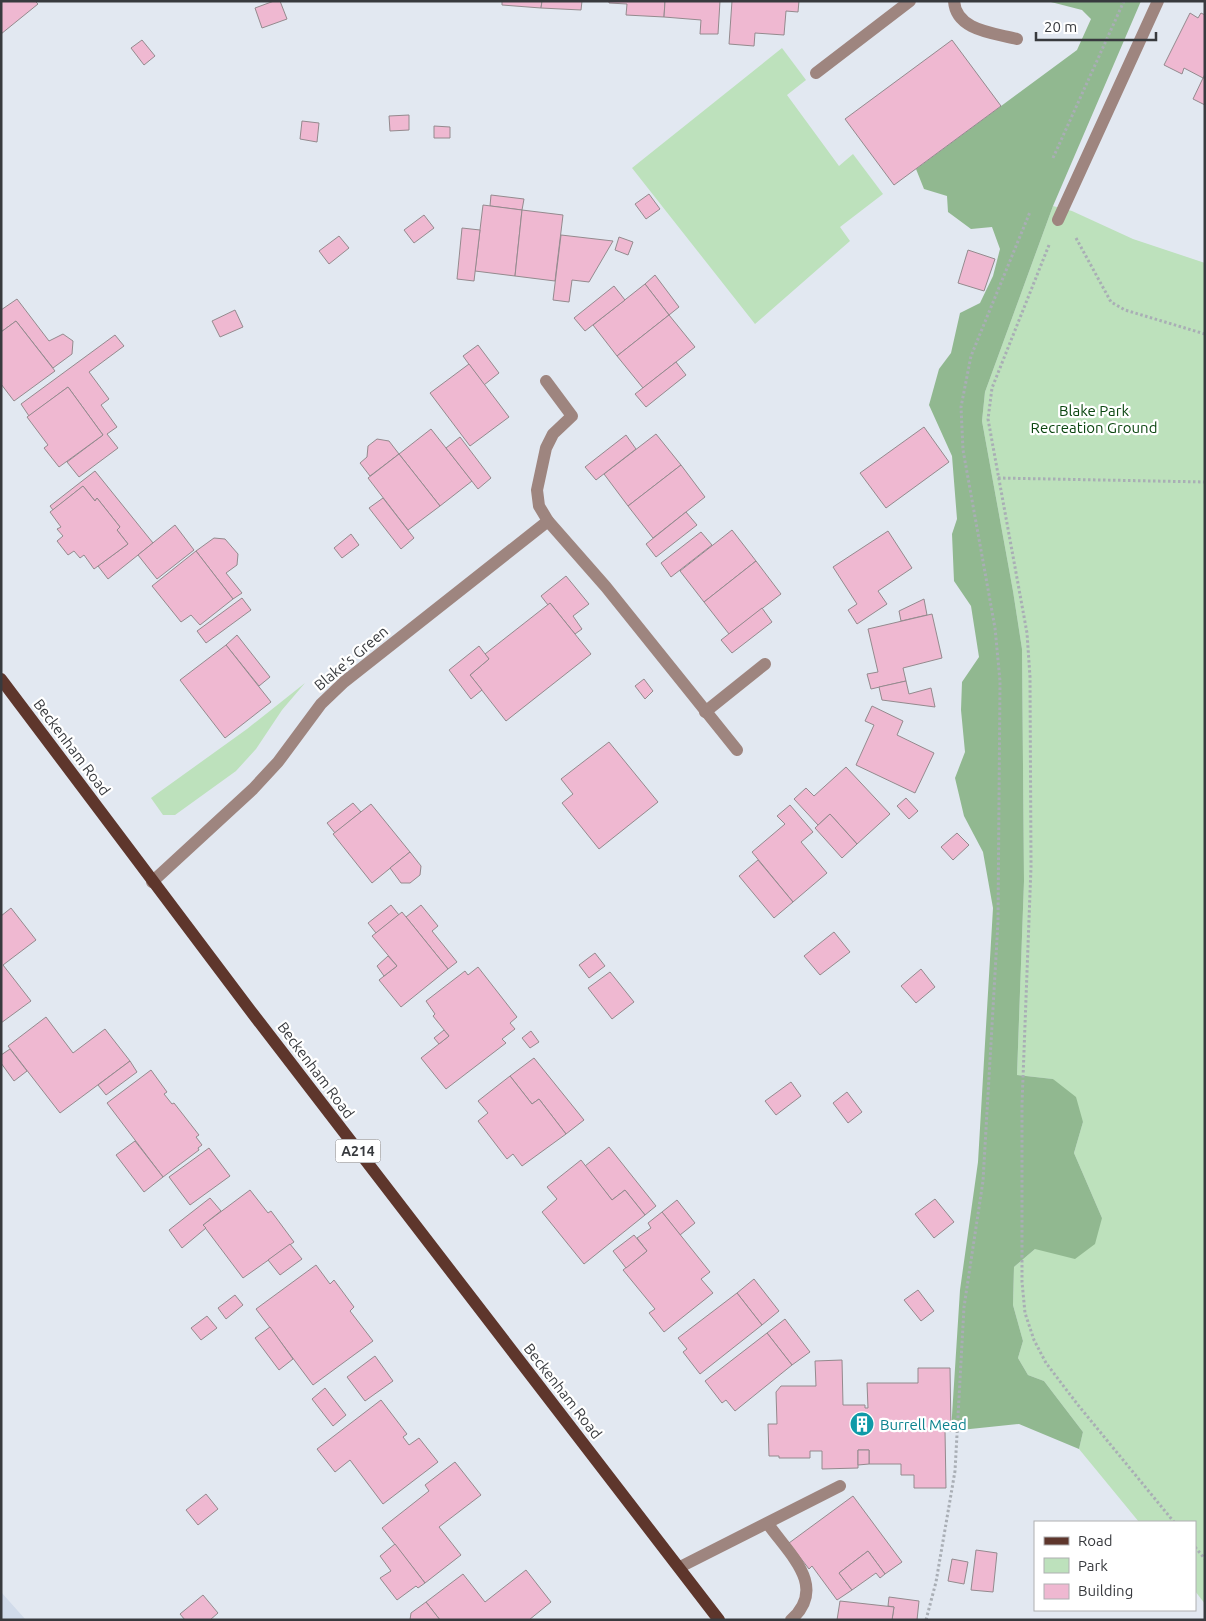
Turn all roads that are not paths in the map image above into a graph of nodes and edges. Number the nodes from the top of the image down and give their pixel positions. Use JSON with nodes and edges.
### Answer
{"nodes":[{"id":1,"x":910,"y":1,"type":"edge"},
{"id":2,"x":954,"y":1,"type":"edge"},
{"id":3,"x":1158,"y":1,"type":"edge"},
{"id":4,"x":1017,"y":39,"type":"dead end"},
{"id":5,"x":816,"y":73,"type":"dead end"},
{"id":6,"x":1058,"y":220,"type":"road end"},
{"id":7,"x":546,"y":380,"type":"dead end"},
{"id":8,"x":548,"y":521,"type":"junction"},
{"id":9,"x":765,"y":664,"type":"dead end"},
{"id":10,"x":1,"y":679,"type":"edge"},
{"id":11,"x":705,"y":712,"type":"junction"},
{"id":12,"x":737,"y":750,"type":"dead end"},
{"id":13,"x":152,"y":882,"type":"junction"},
{"id":14,"x":840,"y":1486,"type":"dead end"},
{"id":15,"x":768,"y":1524,"type":"junction"},
{"id":16,"x":680,"y":1567,"type":"junction"},
{"id":17,"x":719,"y":1620,"type":"edge"},
{"id":18,"x":791,"y":1620,"type":"edge"}],
"edges":[{"from":1,"to":5,"type":"street"},
{"from":2,"to":4,"type":"street"},
{"from":3,"to":6,"type":"street"},
{"from":7,"to":8,"type":"street"},
{"from":8,"to":11,"type":"street"},
{"from":8,"to":13,"type":"street","name":"Blake's Green"},
{"from":9,"to":11,"type":"street"},
{"from":10,"to":13,"type":"main road","name":"Beckenham Road","number":"A214"},
{"from":11,"to":12,"type":"street"},
{"from":13,"to":16,"type":"main road","name":"Beckenham Road","number":"A214"},
{"from":14,"to":15,"type":"street"},
{"from":15,"to":16,"type":"street"},
{"from":15,"to":18,"type":"street"},
{"from":16,"to":17,"type":"main road","name":"Beckenham Road","number":"A214"}]}
